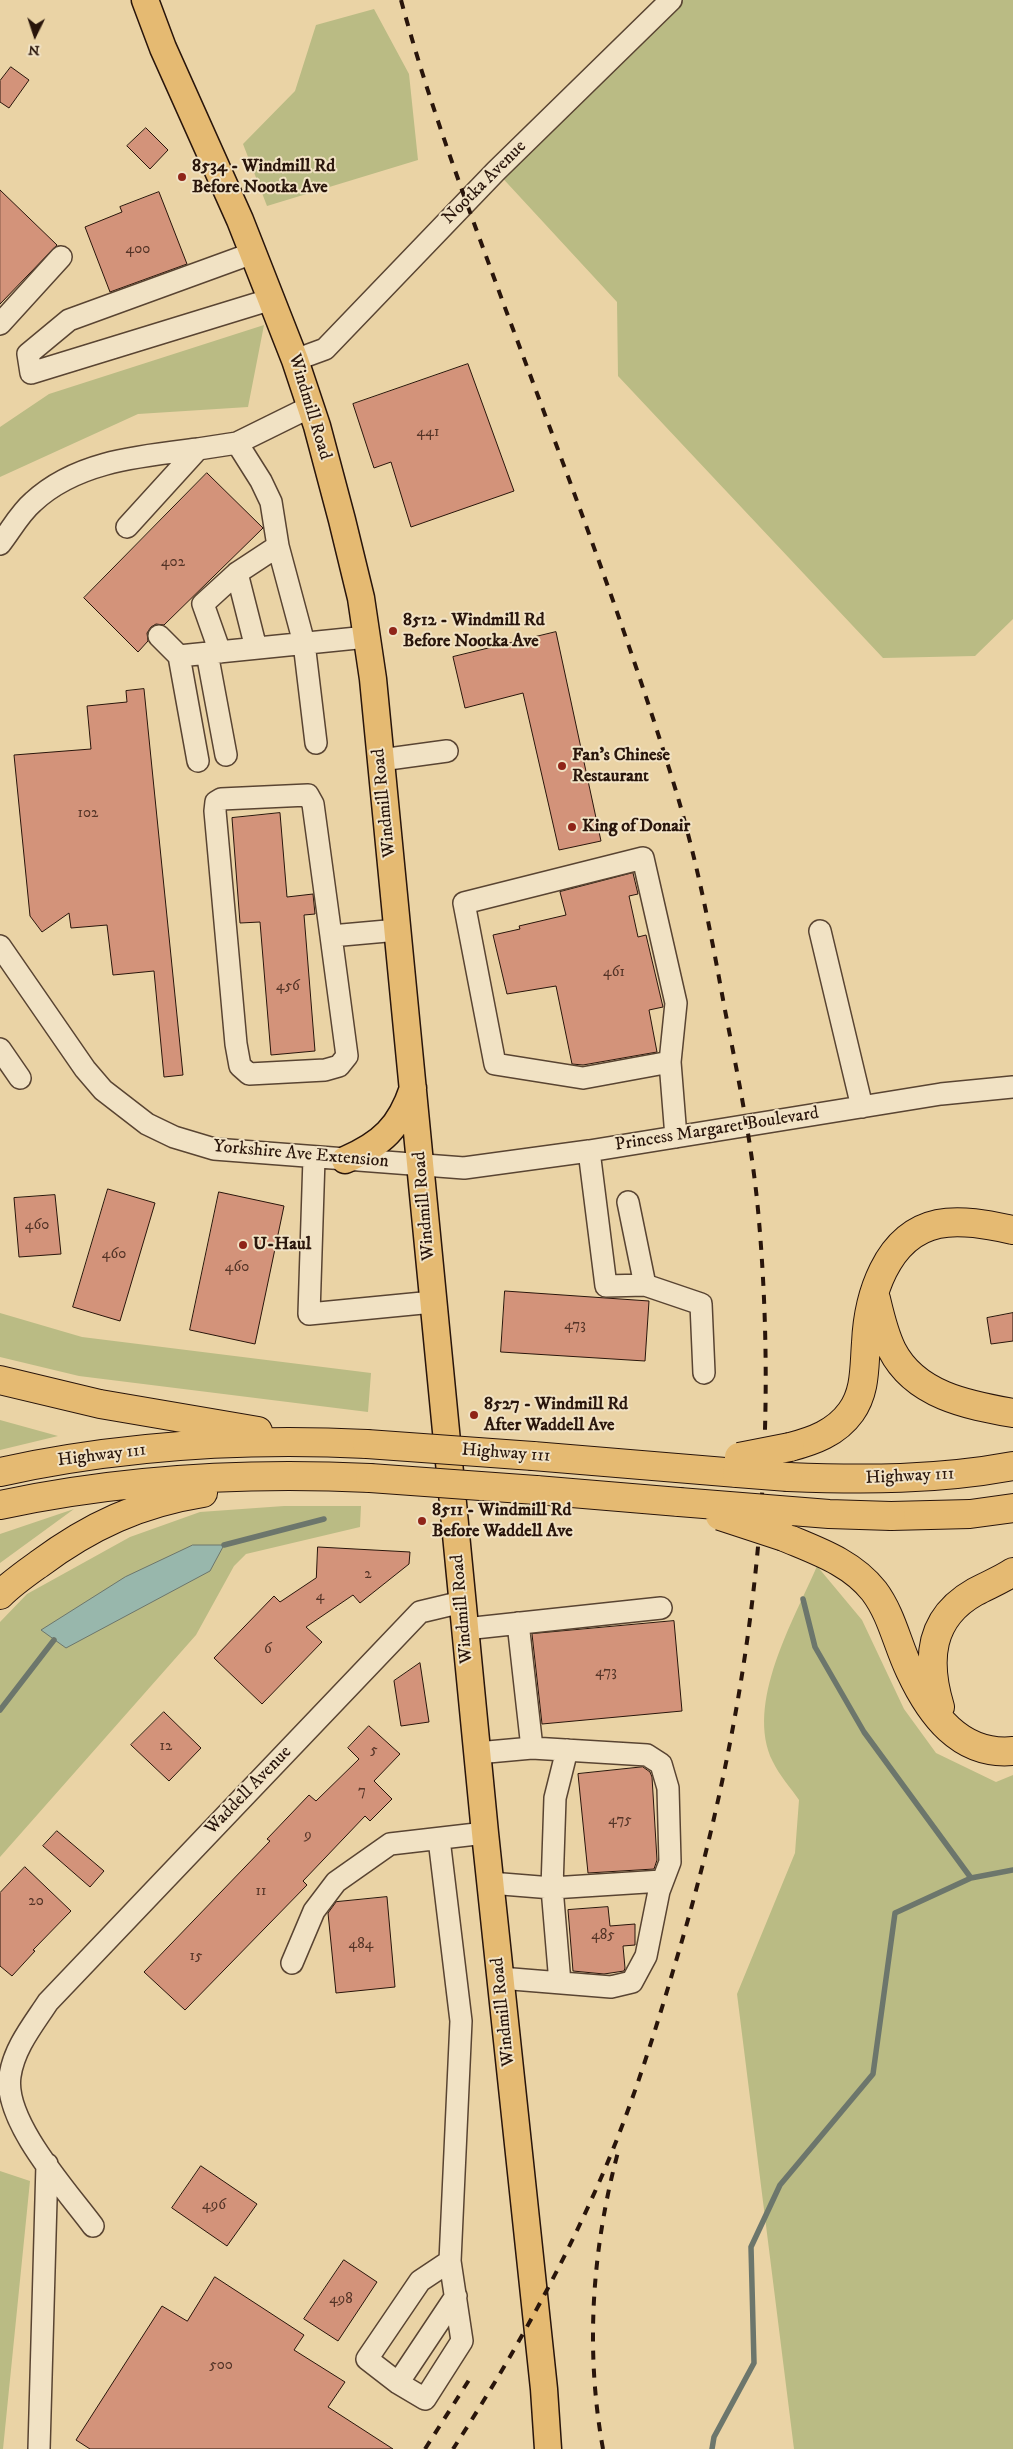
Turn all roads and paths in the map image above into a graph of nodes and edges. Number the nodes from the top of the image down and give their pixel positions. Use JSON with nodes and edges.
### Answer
{"nodes":[{"id":1,"x":145,"y":0,"type":"edge"},
{"id":2,"x":671,"y":0,"type":"edge"},
{"id":3,"x":253,"y":253,"type":"junction"},
{"id":4,"x":61,"y":257,"type":"dead end"},
{"id":5,"x":272,"y":299,"type":"junction"},
{"id":6,"x":0,"y":324,"type":"edge"},
{"id":7,"x":295,"y":360,"type":"junction"},
{"id":8,"x":310,"y":406,"type":"junction"},
{"id":9,"x":237,"y":443,"type":"junction"},
{"id":10,"x":198,"y":448,"type":"junction"},
{"id":11,"x":127,"y":527,"type":"dead end"},
{"id":12,"x":0,"y":544,"type":"edge"},
{"id":13,"x":278,"y":546,"type":"junction"},
{"id":14,"x":238,"y":573,"type":"junction"},
{"id":15,"x":159,"y":636,"type":"dead end"},
{"id":16,"x":367,"y":637,"type":"junction"},
{"id":17,"x":304,"y":643,"type":"junction"},
{"id":18,"x":256,"y":648,"type":"junction"},
{"id":19,"x":213,"y":652,"type":"junction"},
{"id":20,"x":179,"y":656,"type":"junction"},
{"id":21,"x":316,"y":744,"type":"dead end"},
{"id":22,"x":447,"y":751,"type":"dead end"},
{"id":23,"x":226,"y":755,"type":"dead end"},
{"id":24,"x":381,"y":760,"type":"junction"},
{"id":25,"x":198,"y":761,"type":"dead end"},
{"id":26,"x":398,"y":930,"type":"junction"},
{"id":27,"x":820,"y":931,"type":"dead end"},
{"id":28,"x":331,"y":936,"type":"junction"},
{"id":29,"x":0,"y":946,"type":"edge"},
{"id":30,"x":0,"y":1049,"type":"edge"},
{"id":31,"x":670,"y":1062,"type":"junction"},
{"id":32,"x":20,"y":1078,"type":"dead end"},
{"id":33,"x":414,"y":1085,"type":"junction"},
{"id":34,"x":1013,"y":1087,"type":"edge"},
{"id":35,"x":862,"y":1107,"type":"junction"},
{"id":36,"x":676,"y":1137,"type":"junction"},
{"id":37,"x":588,"y":1151,"type":"junction"},
{"id":38,"x":314,"y":1158,"type":"junction"},
{"id":39,"x":344,"y":1160,"type":"junction"},
{"id":40,"x":422,"y":1166,"type":"junction"},
{"id":41,"x":628,"y":1202,"type":"dead end"},
{"id":42,"x":1013,"y":1230,"type":"edge"},
{"id":43,"x":645,"y":1285,"type":"junction"},
{"id":44,"x":874,"y":1293,"type":"junction"},
{"id":45,"x":433,"y":1302,"type":"junction"},
{"id":46,"x":704,"y":1373,"type":"dead end"},
{"id":47,"x":0,"y":1380,"type":"edge"},
{"id":48,"x":1013,"y":1413,"type":"edge"},
{"id":49,"x":316,"y":1442,"type":"junction"},
{"id":50,"x":738,"y":1465,"type":"junction"},
{"id":51,"x":1013,"y":1466,"type":"edge"},
{"id":52,"x":0,"y":1472,"type":"edge"},
{"id":53,"x":312,"y":1475,"type":"junction"},
{"id":54,"x":679,"y":1502,"type":"junction"},
{"id":55,"x":0,"y":1505,"type":"edge"},
{"id":56,"x":1013,"y":1508,"type":"edge"},
{"id":57,"x":1013,"y":1572,"type":"edge"},
{"id":58,"x":0,"y":1595,"type":"edge"},
{"id":59,"x":462,"y":1602,"type":"junction"},
{"id":60,"x":661,"y":1608,"type":"dead end"},
{"id":61,"x":518,"y":1623,"type":"junction"},
{"id":62,"x":465,"y":1629,"type":"junction"},
{"id":63,"x":946,"y":1728,"type":"junction"},
{"id":64,"x":532,"y":1748,"type":"junction"},
{"id":65,"x":566,"y":1750,"type":"junction"},
{"id":66,"x":1013,"y":1751,"type":"edge"},
{"id":67,"x":477,"y":1753,"type":"junction"},
{"id":68,"x":485,"y":1834,"type":"junction"},
{"id":69,"x":439,"y":1839,"type":"junction"},
{"id":70,"x":662,"y":1880,"type":"junction"},
{"id":71,"x":490,"y":1883,"type":"junction"},
{"id":72,"x":552,"y":1888,"type":"junction"},
{"id":73,"x":292,"y":1963,"type":"dead end"},
{"id":74,"x":500,"y":1978,"type":"junction"},
{"id":75,"x":560,"y":1983,"type":"junction"},
{"id":76,"x":47,"y":2164,"type":"junction"},
{"id":77,"x":93,"y":2226,"type":"dead end"},
{"id":78,"x":450,"y":2261,"type":"junction"},
{"id":79,"x":456,"y":2296,"type":"junction"},
{"id":80,"x":398,"y":2383,"type":"junction"},
{"id":81,"x":39,"y":2449,"type":"edge"},
{"id":82,"x":548,"y":2449,"type":"edge"}],
"edges":[{"from":1,"to":3,"type":"main road","name":"Windmill Road"},
{"from":2,"to":7,"type":"street","name":"Nootka Avenue"},
{"from":3,"to":5,"type":"main road","name":"Windmill Road"},
{"from":3,"to":5,"type":"street"},
{"from":4,"to":6,"type":"street"},
{"from":5,"to":7,"type":"main road","name":"Windmill Road"},
{"from":7,"to":8,"type":"main road","name":"Windmill Road"},
{"from":8,"to":9,"type":"street"},
{"from":8,"to":16,"type":"main road","name":"Windmill Road"},
{"from":9,"to":10,"type":"street"},
{"from":9,"to":13,"type":"street"},
{"from":10,"to":11,"type":"street"},
{"from":10,"to":12,"type":"street"},
{"from":13,"to":14,"type":"street"},
{"from":13,"to":17,"type":"street"},
{"from":14,"to":18,"type":"street"},
{"from":14,"to":19,"type":"street"},
{"from":15,"to":20,"type":"street"},
{"from":16,"to":17,"type":"street"},
{"from":16,"to":24,"type":"main road","name":"Windmill Road"},
{"from":17,"to":18,"type":"street"},
{"from":17,"to":21,"type":"street"},
{"from":18,"to":19,"type":"street"},
{"from":19,"to":20,"type":"street"},
{"from":19,"to":23,"type":"street"},
{"from":20,"to":25,"type":"street"},
{"from":22,"to":24,"type":"street"},
{"from":24,"to":26,"type":"main road","name":"Windmill Road"},
{"from":26,"to":28,"type":"street"},
{"from":26,"to":33,"type":"main road","name":"Windmill Road"},
{"from":27,"to":35,"type":"street"},
{"from":28,"to":28,"type":"street"},
{"from":29,"to":38,"type":"street","name":"Yorkshire Ave Extension"},
{"from":30,"to":32,"type":"street"},
{"from":31,"to":31,"type":"street"},
{"from":31,"to":36,"type":"street"},
{"from":33,"to":39,"type":"main road"},
{"from":33,"to":40,"type":"main road","name":"Windmill Road"},
{"from":34,"to":35,"type":"street","name":"Princess Margaret Boulevard"},
{"from":35,"to":36,"type":"street","name":"Princess Margaret Boulevard"},
{"from":36,"to":37,"type":"street","name":"Princess Margaret Boulevard"},
{"from":37,"to":40,"type":"street","name":"Princess Margaret Boulevard"},
{"from":37,"to":43,"type":"street"},
{"from":38,"to":39,"type":"street","name":"Yorkshire Ave Extension"},
{"from":38,"to":45,"type":"street"},
{"from":39,"to":40,"type":"street","name":"Yorkshire Ave Extension"},
{"from":40,"to":45,"type":"main road","name":"Windmill Road"},
{"from":41,"to":43,"type":"street"},
{"from":42,"to":44,"type":"highway"},
{"from":43,"to":46,"type":"street"},
{"from":44,"to":48,"type":"highway"},
{"from":44,"to":50,"type":"highway","bridge":true},
{"from":45,"to":59,"type":"main road","name":"Windmill Road"},
{"from":47,"to":49,"type":"highway"},
{"from":49,"to":50,"type":"highway","name":"Highway 111","bridge":true},
{"from":49,"to":52,"type":"highway","name":"Highway 111"},
{"from":50,"to":51,"type":"highway","name":"Highway 111","bridge":true},
{"from":53,"to":54,"type":"highway","name":"Highway 111","bridge":true},
{"from":53,"to":55,"type":"highway","name":"Highway 111"},
{"from":53,"to":58,"type":"highway"},
{"from":54,"to":56,"type":"highway","name":"Highway 111","bridge":true},
{"from":54,"to":63,"type":"highway","bridge":true},
{"from":57,"to":63,"type":"highway"},
{"from":59,"to":62,"type":"main road","name":"Windmill Road"},
{"from":59,"to":76,"type":"street","name":"Waddell Avenue"},
{"from":60,"to":61,"type":"street"},
{"from":61,"to":62,"type":"street"},
{"from":61,"to":64,"type":"street"},
{"from":62,"to":67,"type":"main road","name":"Windmill Road"},
{"from":63,"to":66,"type":"highway"},
{"from":64,"to":65,"type":"street"},
{"from":64,"to":67,"type":"street"},
{"from":65,"to":70,"type":"street"},
{"from":65,"to":72,"type":"street"},
{"from":67,"to":68,"type":"main road","name":"Windmill Road"},
{"from":68,"to":69,"type":"street"},
{"from":68,"to":71,"type":"main road","name":"Windmill Road"},
{"from":69,"to":73,"type":"street"},
{"from":69,"to":78,"type":"street"},
{"from":70,"to":72,"type":"street"},
{"from":70,"to":75,"type":"street"},
{"from":71,"to":72,"type":"street"},
{"from":71,"to":74,"type":"main road","name":"Windmill Road"},
{"from":72,"to":75,"type":"street"},
{"from":74,"to":75,"type":"street"},
{"from":74,"to":82,"type":"main road","name":"Windmill Road"},
{"from":76,"to":77,"type":"street","name":"Waddell Avenue"},
{"from":76,"to":81,"type":"street"},
{"from":78,"to":79,"type":"street"},
{"from":78,"to":80,"type":"street"},
{"from":79,"to":80,"type":"street"},
{"from":79,"to":80,"type":"street"}]}
